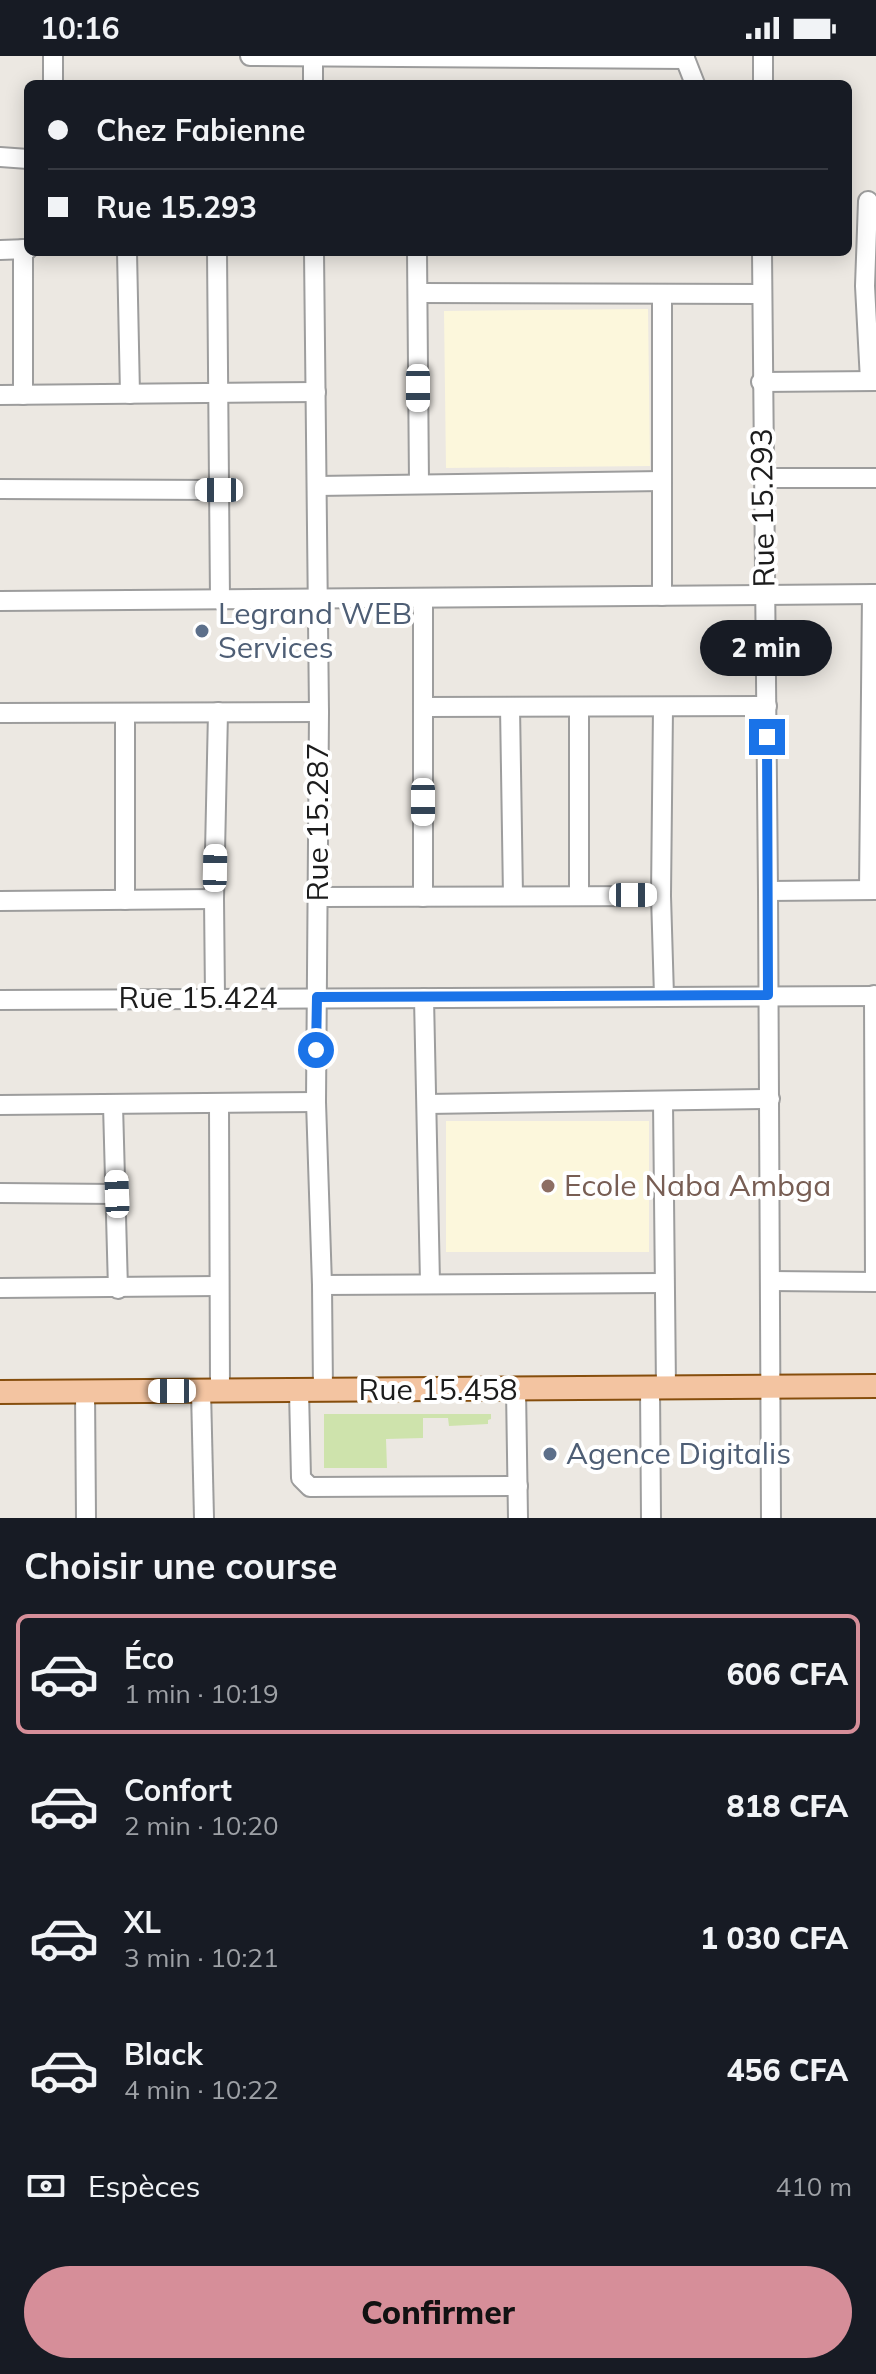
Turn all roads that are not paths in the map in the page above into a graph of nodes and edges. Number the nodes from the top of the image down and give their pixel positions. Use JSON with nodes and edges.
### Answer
{"nodes":[{"id":1,"x":53,"y":56,"type":"edge"},
{"id":2,"x":250,"y":56,"type":"edge"},
{"id":3,"x":313,"y":56,"type":"edge"},
{"id":4,"x":763,"y":56,"type":"edge"},
{"id":5,"x":418,"y":57,"type":"edge"},
{"id":6,"x":684,"y":58,"type":"edge"},
{"id":7,"x":53,"y":80,"type":"edge"},
{"id":8,"x":313,"y":80,"type":"edge"},
{"id":9,"x":693,"y":80,"type":"edge"},
{"id":10,"x":763,"y":80,"type":"edge"},
{"id":11,"x":0,"y":157,"type":"edge"},
{"id":12,"x":24,"y":159,"type":"edge"},
{"id":13,"x":852,"y":200,"type":"edge"},
{"id":14,"x":872,"y":201,"type":"edge"},
{"id":15,"x":24,"y":249,"type":"edge"},
{"id":16,"x":0,"y":250,"type":"edge"},
{"id":17,"x":26,"y":256,"type":"edge"},
{"id":18,"x":127,"y":256,"type":"edge"},
{"id":19,"x":217,"y":256,"type":"edge"},
{"id":20,"x":314,"y":256,"type":"edge"},
{"id":21,"x":417,"y":256,"type":"edge"},
{"id":22,"x":762,"y":256,"type":"edge"},
{"id":23,"x":871,"y":286,"type":"edge"},
{"id":24,"x":418,"y":293,"type":"junction"},
{"id":25,"x":662,"y":294,"type":"junction"},
{"id":26,"x":762,"y":294,"type":"junction"},
{"id":27,"x":873,"y":381,"type":"edge"},
{"id":28,"x":761,"y":382,"type":"junction"},
{"id":29,"x":316,"y":392,"type":"junction"},
{"id":30,"x":218,"y":393,"type":"junction"},
{"id":31,"x":130,"y":394,"type":"junction"},
{"id":32,"x":0,"y":395,"type":"edge"},
{"id":33,"x":23,"y":395,"type":"junction"},
{"id":34,"x":763,"y":478,"type":"junction"},
{"id":35,"x":876,"y":478,"type":"edge"},
{"id":36,"x":662,"y":481,"type":"junction"},
{"id":37,"x":419,"y":483,"type":"junction"},
{"id":38,"x":317,"y":486,"type":"junction"},
{"id":39,"x":0,"y":489,"type":"edge"},
{"id":40,"x":219,"y":490,"type":"junction"},
{"id":41,"x":874,"y":594,"type":"edge"},
{"id":42,"x":662,"y":596,"type":"junction"},
{"id":43,"x":765,"y":596,"type":"junction"},
{"id":44,"x":423,"y":598,"type":"junction"},
{"id":45,"x":318,"y":599,"type":"junction"},
{"id":46,"x":220,"y":600,"type":"junction"},
{"id":47,"x":0,"y":601,"type":"edge"},
{"id":48,"x":874,"y":705,"type":"edge"},
{"id":49,"x":767,"y":706,"type":"junction"},
{"id":50,"x":423,"y":707,"type":"junction"},
{"id":51,"x":510,"y":707,"type":"junction"},
{"id":52,"x":579,"y":707,"type":"junction"},
{"id":53,"x":663,"y":708,"type":"junction"},
{"id":54,"x":218,"y":712,"type":"junction"},
{"id":55,"x":319,"y":712,"type":"junction"},
{"id":56,"x":0,"y":713,"type":"edge"},
{"id":57,"x":125,"y":713,"type":"junction"},
{"id":58,"x":872,"y":890,"type":"edge"},
{"id":59,"x":768,"y":891,"type":"junction"},
{"id":60,"x":579,"y":895,"type":"junction"},
{"id":61,"x":513,"y":896,"type":"junction"},
{"id":62,"x":661,"y":896,"type":"junction"},
{"id":63,"x":318,"y":897,"type":"junction"},
{"id":64,"x":423,"y":897,"type":"junction"},
{"id":65,"x":214,"y":899,"type":"junction"},
{"id":66,"x":125,"y":900,"type":"junction"},
{"id":67,"x":0,"y":901,"type":"edge"},
{"id":68,"x":768,"y":995,"type":"junction"},
{"id":69,"x":664,"y":996,"type":"junction"},
{"id":70,"x":875,"y":996,"type":"edge"},
{"id":71,"x":215,"y":997,"type":"junction"},
{"id":72,"x":317,"y":997,"type":"junction"},
{"id":73,"x":424,"y":998,"type":"junction"},
{"id":74,"x":0,"y":1000,"type":"edge"},
{"id":75,"x":770,"y":1099,"type":"junction"},
{"id":76,"x":874,"y":1100,"type":"edge"},
{"id":77,"x":316,"y":1102,"type":"junction"},
{"id":78,"x":663,"y":1102,"type":"junction"},
{"id":79,"x":219,"y":1104,"type":"junction"},
{"id":80,"x":427,"y":1104,"type":"junction"},
{"id":81,"x":0,"y":1105,"type":"edge"},
{"id":82,"x":113,"y":1105,"type":"junction"},
{"id":83,"x":0,"y":1193,"type":"edge"},
{"id":84,"x":117,"y":1194,"type":"junction"},
{"id":85,"x":770,"y":1281,"type":"junction"},
{"id":86,"x":876,"y":1282,"type":"edge"},
{"id":87,"x":430,"y":1283,"type":"junction"},
{"id":88,"x":664,"y":1283,"type":"junction"},
{"id":89,"x":322,"y":1285,"type":"junction"},
{"id":90,"x":218,"y":1286,"type":"junction"},
{"id":91,"x":0,"y":1288,"type":"edge"},
{"id":92,"x":118,"y":1289,"type":"junction"},
{"id":93,"x":876,"y":1386,"type":"edge"},
{"id":94,"x":658,"y":1388,"type":"junction"},
{"id":95,"x":771,"y":1388,"type":"junction"},
{"id":96,"x":516,"y":1390,"type":"junction"},
{"id":97,"x":85,"y":1391,"type":"junction"},
{"id":98,"x":210,"y":1391,"type":"junction"},
{"id":99,"x":299,"y":1391,"type":"junction"},
{"id":100,"x":323,"y":1391,"type":"junction"},
{"id":101,"x":0,"y":1392,"type":"edge"},
{"id":102,"x":518,"y":1486,"type":"junction"},
{"id":103,"x":86,"y":1518,"type":"edge"},
{"id":104,"x":204,"y":1518,"type":"edge"},
{"id":105,"x":518,"y":1518,"type":"edge"},
{"id":106,"x":651,"y":1518,"type":"edge"},
{"id":107,"x":771,"y":1518,"type":"edge"}],
"edges":[{"from":1,"to":7,"type":"street"},
{"from":2,"to":3,"type":"street"},
{"from":3,"to":5,"type":"street"},
{"from":3,"to":8,"type":"street"},
{"from":4,"to":10,"type":"street"},
{"from":5,"to":6,"type":"street"},
{"from":6,"to":9,"type":"street"},
{"from":11,"to":12,"type":"street"},
{"from":13,"to":14,"type":"street"},
{"from":14,"to":23,"type":"street"},
{"from":15,"to":16,"type":"street"},
{"from":17,"to":33,"type":"street"},
{"from":18,"to":31,"type":"street"},
{"from":19,"to":30,"type":"street"},
{"from":20,"to":29,"type":"street","name":"Rue 15.287"},
{"from":21,"to":24,"type":"street"},
{"from":22,"to":26,"type":"street","name":"Rue 15.293"},
{"from":23,"to":27,"type":"street"},
{"from":24,"to":25,"type":"street"},
{"from":24,"to":37,"type":"street"},
{"from":25,"to":26,"type":"street"},
{"from":25,"to":36,"type":"street"},
{"from":26,"to":28,"type":"street","name":"Rue 15.293"},
{"from":27,"to":28,"type":"street"},
{"from":28,"to":34,"type":"street","name":"Rue 15.293"},
{"from":29,"to":30,"type":"street"},
{"from":29,"to":38,"type":"street","name":"Rue 15.287"},
{"from":30,"to":31,"type":"street"},
{"from":30,"to":40,"type":"street"},
{"from":31,"to":33,"type":"street"},
{"from":32,"to":33,"type":"street"},
{"from":34,"to":35,"type":"street"},
{"from":34,"to":43,"type":"street","name":"Rue 15.293"},
{"from":36,"to":37,"type":"street"},
{"from":36,"to":42,"type":"street"},
{"from":37,"to":38,"type":"street"},
{"from":38,"to":45,"type":"street","name":"Rue 15.287"},
{"from":39,"to":40,"type":"street"},
{"from":40,"to":46,"type":"street"},
{"from":41,"to":43,"type":"street"},
{"from":41,"to":48,"type":"street"},
{"from":42,"to":43,"type":"street"},
{"from":42,"to":44,"type":"street"},
{"from":43,"to":49,"type":"street","name":"Rue 15.293"},
{"from":44,"to":45,"type":"street"},
{"from":44,"to":50,"type":"street"},
{"from":45,"to":46,"type":"street"},
{"from":45,"to":55,"type":"street","name":"Rue 15.287"},
{"from":46,"to":47,"type":"street"},
{"from":48,"to":58,"type":"street"},
{"from":49,"to":53,"type":"street"},
{"from":49,"to":59,"type":"street","name":"Rue 15.293"},
{"from":50,"to":51,"type":"street"},
{"from":50,"to":64,"type":"street"},
{"from":51,"to":52,"type":"street"},
{"from":51,"to":61,"type":"street"},
{"from":52,"to":53,"type":"street"},
{"from":52,"to":60,"type":"street"},
{"from":53,"to":62,"type":"street"},
{"from":54,"to":55,"type":"street"},
{"from":54,"to":57,"type":"street"},
{"from":54,"to":65,"type":"street"},
{"from":55,"to":63,"type":"street","name":"Rue 15.287"},
{"from":56,"to":57,"type":"street"},
{"from":57,"to":66,"type":"street"},
{"from":58,"to":59,"type":"street"},
{"from":59,"to":68,"type":"street","name":"Rue 15.293"},
{"from":60,"to":61,"type":"street"},
{"from":60,"to":62,"type":"street"},
{"from":61,"to":64,"type":"street"},
{"from":62,"to":69,"type":"street"},
{"from":63,"to":64,"type":"street"},
{"from":63,"to":72,"type":"street","name":"Rue 15.287"},
{"from":65,"to":66,"type":"street"},
{"from":65,"to":71,"type":"street"},
{"from":66,"to":67,"type":"street"},
{"from":68,"to":69,"type":"street","name":"Rue 15.424"},
{"from":68,"to":70,"type":"street","name":"Rue 15.424"},
{"from":68,"to":75,"type":"street","name":"Rue 15.293"},
{"from":69,"to":73,"type":"street","name":"Rue 15.424"},
{"from":70,"to":76,"type":"street"},
{"from":71,"to":72,"type":"street","name":"Rue 15.424"},
{"from":71,"to":74,"type":"street","name":"Rue 15.424"},
{"from":72,"to":73,"type":"street","name":"Rue 15.424"},
{"from":72,"to":77,"type":"street","name":"Rue 15.287"},
{"from":73,"to":80,"type":"street"},
{"from":75,"to":78,"type":"street"},
{"from":75,"to":85,"type":"street","name":"Rue 15.293"},
{"from":76,"to":86,"type":"street"},
{"from":77,"to":79,"type":"street"},
{"from":77,"to":89,"type":"street","name":"Rue 15.287"},
{"from":78,"to":80,"type":"street"},
{"from":78,"to":88,"type":"street"},
{"from":79,"to":82,"type":"street"},
{"from":79,"to":90,"type":"street"},
{"from":80,"to":87,"type":"street"},
{"from":81,"to":82,"type":"street"},
{"from":82,"to":84,"type":"street"},
{"from":83,"to":84,"type":"street"},
{"from":84,"to":92,"type":"street"},
{"from":85,"to":86,"type":"street"},
{"from":85,"to":95,"type":"street","name":"Rue 15.293"},
{"from":87,"to":88,"type":"street"},
{"from":87,"to":89,"type":"street"},
{"from":88,"to":94,"type":"street"},
{"from":89,"to":100,"type":"street","name":"Rue 15.287"},
{"from":90,"to":92,"type":"street"},
{"from":90,"to":98,"type":"street"},
{"from":91,"to":92,"type":"street"},
{"from":93,"to":95,"type":"main road","name":"Rue 15.458"},
{"from":94,"to":95,"type":"main road","name":"Rue 15.458"},
{"from":94,"to":96,"type":"main road","name":"Rue 15.458"},
{"from":94,"to":106,"type":"street"},
{"from":95,"to":107,"type":"street","name":"Rue 15.293"},
{"from":96,"to":100,"type":"main road","name":"Rue 15.458"},
{"from":96,"to":102,"type":"street"},
{"from":97,"to":98,"type":"main road","name":"Rue 15.458"},
{"from":97,"to":101,"type":"main road","name":"Rue 15.458"},
{"from":97,"to":103,"type":"street"},
{"from":98,"to":99,"type":"main road","name":"Rue 15.458"},
{"from":98,"to":104,"type":"street"},
{"from":99,"to":100,"type":"main road","name":"Rue 15.458"},
{"from":99,"to":102,"type":"street"},
{"from":102,"to":105,"type":"street"}]}
